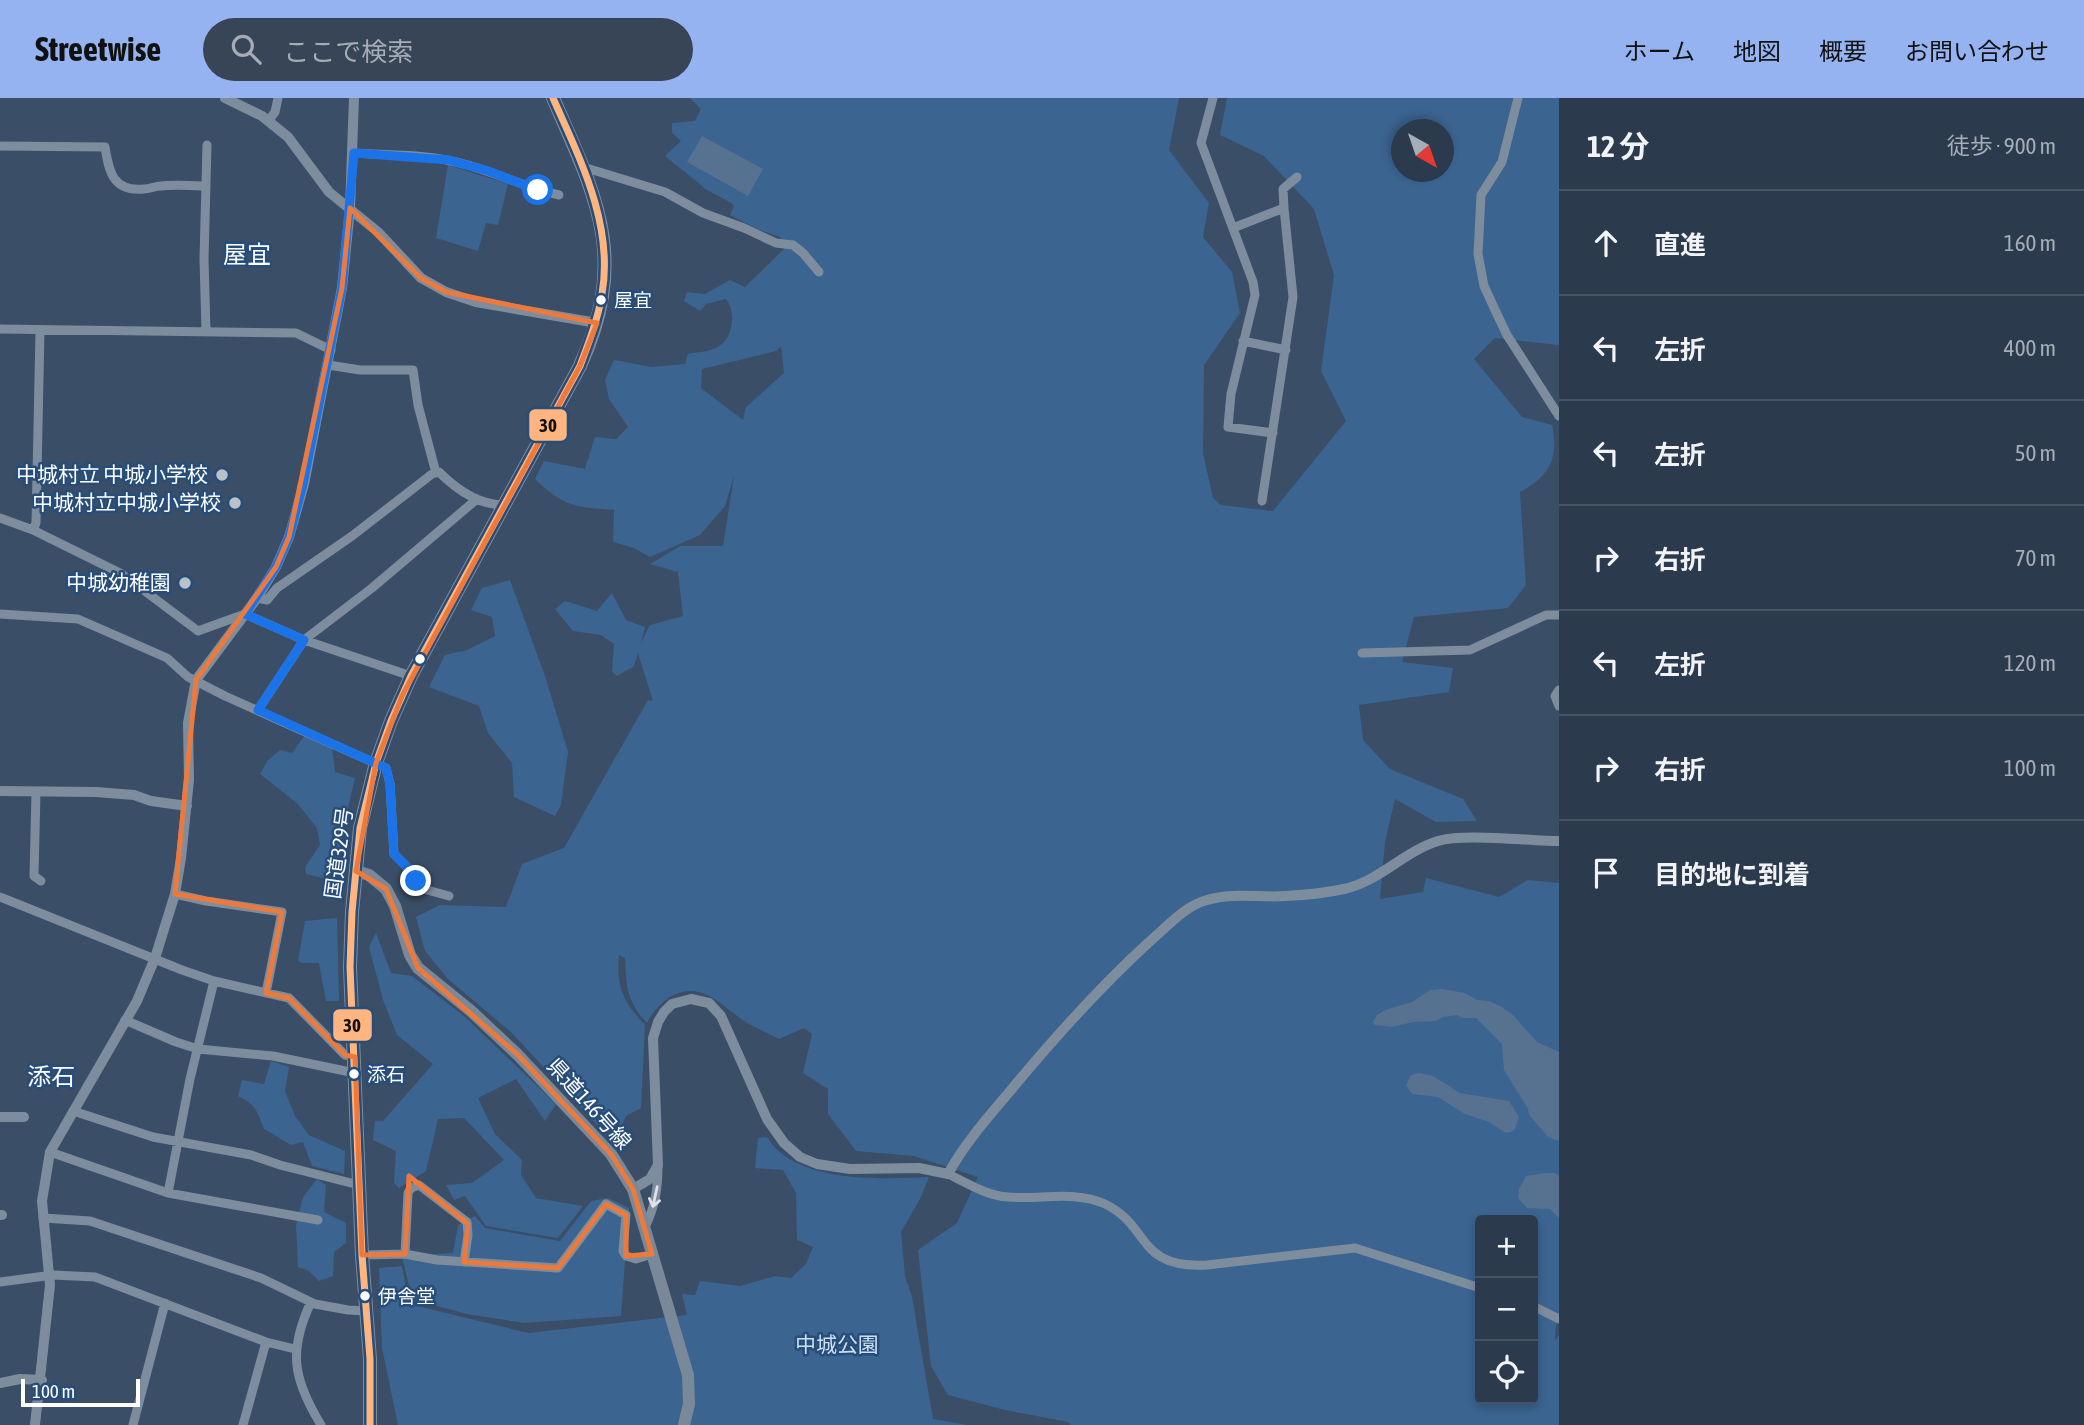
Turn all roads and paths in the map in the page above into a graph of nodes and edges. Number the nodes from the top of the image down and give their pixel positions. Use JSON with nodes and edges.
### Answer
{"nodes":[{"id":1,"x":225,"y":98,"type":"edge"},
{"id":2,"x":278,"y":98,"type":"edge"},
{"id":3,"x":354,"y":98,"type":"edge"},
{"id":4,"x":553,"y":98,"type":"edge"},
{"id":5,"x":1213,"y":98,"type":"edge"},
{"id":6,"x":1518,"y":98,"type":"edge"},
{"id":7,"x":269,"y":120,"type":"junction"},
{"id":8,"x":207,"y":145,"type":"dead end"},
{"id":9,"x":0,"y":146,"type":"edge"},
{"id":10,"x":354,"y":153,"type":"junction"},
{"id":11,"x":583,"y":167,"type":"junction"},
{"id":12,"x":1297,"y":177,"type":"dead end"},
{"id":13,"x":205,"y":186,"type":"junction"},
{"id":14,"x":559,"y":195,"type":"dead end"},
{"id":15,"x":350,"y":208,"type":"junction"},
{"id":16,"x":1284,"y":208,"type":"junction"},
{"id":17,"x":1233,"y":228,"type":"junction"},
{"id":18,"x":819,"y":272,"type":"dead end"},
{"id":19,"x":597,"y":323,"type":"junction"},
{"id":20,"x":0,"y":329,"type":"edge"},
{"id":21,"x":40,"y":330,"type":"junction"},
{"id":22,"x":206,"y":332,"type":"junction"},
{"id":23,"x":1243,"y":341,"type":"junction"},
{"id":24,"x":1286,"y":349,"type":"junction"},
{"id":25,"x":331,"y":350,"type":"junction"},
{"id":26,"x":328,"y":365,"type":"junction"},
{"id":27,"x":1559,"y":416,"type":"edge"},
{"id":28,"x":1273,"y":433,"type":"junction"},
{"id":29,"x":436,"y":473,"type":"junction"},
{"id":30,"x":477,"y":499,"type":"junction"},
{"id":31,"x":1262,"y":502,"type":"dead end"},
{"id":32,"x":504,"y":505,"type":"junction"},
{"id":33,"x":0,"y":518,"type":"edge"},
{"id":34,"x":33,"y":530,"type":"junction"},
{"id":35,"x":257,"y":598,"type":"junction"},
{"id":36,"x":0,"y":614,"type":"edge"},
{"id":37,"x":245,"y":614,"type":"junction"},
{"id":38,"x":1559,"y":615,"type":"edge"},
{"id":39,"x":304,"y":640,"type":"junction"},
{"id":40,"x":1362,"y":653,"type":"dead end"},
{"id":41,"x":411,"y":676,"type":"junction"},
{"id":42,"x":196,"y":680,"type":"junction"},
{"id":43,"x":1559,"y":690,"type":"edge"},
{"id":44,"x":1559,"y":706,"type":"edge"},
{"id":45,"x":258,"y":710,"type":"junction"},
{"id":46,"x":376,"y":763,"type":"junction"},
{"id":47,"x":0,"y":791,"type":"edge"},
{"id":48,"x":36,"y":792,"type":"junction"},
{"id":49,"x":187,"y":806,"type":"junction"},
{"id":50,"x":1559,"y":841,"type":"edge"},
{"id":51,"x":356,"y":871,"type":"junction"},
{"id":52,"x":41,"y":881,"type":"dead end"},
{"id":53,"x":175,"y":894,"type":"junction"},
{"id":54,"x":449,"y":896,"type":"dead end"},
{"id":55,"x":0,"y":897,"type":"edge"},
{"id":56,"x":155,"y":958,"type":"junction"},
{"id":57,"x":214,"y":981,"type":"junction"},
{"id":58,"x":266,"y":993,"type":"junction"},
{"id":59,"x":125,"y":1020,"type":"junction"},
{"id":60,"x":198,"y":1049,"type":"junction"},
{"id":61,"x":355,"y":1057,"type":"junction"},
{"id":62,"x":355,"y":1073,"type":"junction"},
{"id":63,"x":73,"y":1111,"type":"junction"},
{"id":64,"x":0,"y":1117,"type":"edge"},
{"id":65,"x":24,"y":1117,"type":"dead end"},
{"id":66,"x":179,"y":1142,"type":"junction"},
{"id":67,"x":50,"y":1152,"type":"junction"},
{"id":68,"x":658,"y":1165,"type":"junction"},
{"id":69,"x":948,"y":1174,"type":"junction"},
{"id":70,"x":360,"y":1183,"type":"junction"},
{"id":71,"x":634,"y":1189,"type":"junction"},
{"id":72,"x":168,"y":1192,"type":"junction"},
{"id":73,"x":43,"y":1217,"type":"junction"},
{"id":74,"x":318,"y":1220,"type":"dead end"},
{"id":75,"x":645,"y":1227,"type":"junction"},
{"id":76,"x":405,"y":1254,"type":"junction"},
{"id":77,"x":652,"y":1254,"type":"junction"},
{"id":78,"x":362,"y":1255,"type":"junction"},
{"id":79,"x":464,"y":1262,"type":"junction"},
{"id":80,"x":49,"y":1275,"type":"junction"},
{"id":81,"x":0,"y":1282,"type":"edge"},
{"id":82,"x":1475,"y":1285,"type":"edge"},
{"id":83,"x":311,"y":1302,"type":"junction"},
{"id":84,"x":165,"y":1303,"type":"junction"},
{"id":85,"x":1538,"y":1308,"type":"edge"},
{"id":86,"x":366,"y":1311,"type":"junction"},
{"id":87,"x":1559,"y":1319,"type":"edge"},
{"id":88,"x":266,"y":1342,"type":"junction"},
{"id":89,"x":295,"y":1349,"type":"junction"},
{"id":90,"x":42,"y":1380,"type":"junction"},
{"id":91,"x":0,"y":1383,"type":"edge"},
{"id":92,"x":36,"y":1425,"type":"edge"},
{"id":93,"x":133,"y":1425,"type":"edge"},
{"id":94,"x":243,"y":1425,"type":"edge"},
{"id":95,"x":321,"y":1425,"type":"edge"},
{"id":96,"x":370,"y":1425,"type":"edge"},
{"id":97,"x":684,"y":1425,"type":"edge"}],
"edges":[{"from":1,"to":7,"type":"street"},
{"from":2,"to":7,"type":"street"},
{"from":3,"to":10,"type":"street"},
{"from":4,"to":11,"type":"highway","name":"国道329号"},
{"from":5,"to":17,"type":"street"},
{"from":6,"to":27,"type":"street"},
{"from":7,"to":15,"type":"street"},
{"from":8,"to":13,"type":"street"},
{"from":9,"to":13,"type":"street"},
{"from":10,"to":14,"type":"street"},
{"from":10,"to":15,"type":"street"},
{"from":11,"to":18,"type":"street"},
{"from":11,"to":19,"type":"highway","name":"国道329号"},
{"from":12,"to":16,"type":"street"},
{"from":13,"to":22,"type":"street"},
{"from":15,"to":19,"type":"street"},
{"from":15,"to":25,"type":"street"},
{"from":16,"to":17,"type":"street"},
{"from":16,"to":24,"type":"street"},
{"from":17,"to":23,"type":"street"},
{"from":19,"to":32,"type":"highway","name":"国道329号"},
{"from":20,"to":21,"type":"street"},
{"from":21,"to":22,"type":"street"},
{"from":21,"to":34,"type":"street"},
{"from":22,"to":25,"type":"street"},
{"from":23,"to":24,"type":"street"},
{"from":23,"to":28,"type":"street"},
{"from":24,"to":28,"type":"street"},
{"from":25,"to":26,"type":"street"},
{"from":26,"to":29,"type":"street"},
{"from":26,"to":35,"type":"street"},
{"from":28,"to":31,"type":"street"},
{"from":29,"to":30,"type":"street"},
{"from":29,"to":35,"type":"street"},
{"from":30,"to":32,"type":"street"},
{"from":30,"to":39,"type":"street"},
{"from":32,"to":41,"type":"highway","name":"国道329号"},
{"from":33,"to":34,"type":"street"},
{"from":34,"to":37,"type":"street"},
{"from":35,"to":37,"type":"street"},
{"from":36,"to":42,"type":"street"},
{"from":37,"to":39,"type":"street"},
{"from":37,"to":42,"type":"street"},
{"from":38,"to":40,"type":"street"},
{"from":39,"to":41,"type":"street"},
{"from":39,"to":45,"type":"street"},
{"from":41,"to":46,"type":"highway","name":"国道329号"},
{"from":42,"to":45,"type":"street"},
{"from":42,"to":49,"type":"street"},
{"from":43,"to":44,"type":"street"},
{"from":45,"to":46,"type":"street"},
{"from":46,"to":51,"type":"highway","name":"国道329号"},
{"from":46,"to":54,"type":"street"},
{"from":47,"to":48,"type":"street"},
{"from":48,"to":49,"type":"street"},
{"from":48,"to":52,"type":"street"},
{"from":49,"to":53,"type":"street"},
{"from":50,"to":69,"type":"street"},
{"from":51,"to":61,"type":"highway","name":"国道329号"},
{"from":51,"to":71,"type":"main road","name":"県道146号線"},
{"from":53,"to":56,"type":"street"},
{"from":53,"to":58,"type":"street"},
{"from":55,"to":56,"type":"street"},
{"from":56,"to":57,"type":"street"},
{"from":56,"to":59,"type":"street"},
{"from":57,"to":58,"type":"street"},
{"from":57,"to":60,"type":"street"},
{"from":58,"to":61,"type":"street"},
{"from":59,"to":60,"type":"street"},
{"from":59,"to":63,"type":"street"},
{"from":60,"to":62,"type":"street"},
{"from":60,"to":66,"type":"street"},
{"from":61,"to":62,"type":"highway","name":"国道329号"},
{"from":62,"to":70,"type":"highway","name":"国道329号"},
{"from":63,"to":66,"type":"street"},
{"from":63,"to":67,"type":"street"},
{"from":64,"to":65,"type":"street"},
{"from":66,"to":70,"type":"street"},
{"from":66,"to":72,"type":"street"},
{"from":67,"to":72,"type":"street"},
{"from":67,"to":73,"type":"street"},
{"from":68,"to":69,"type":"street"},
{"from":68,"to":71,"type":"street"},
{"from":68,"to":75,"type":"street","one_way":true},
{"from":69,"to":82,"type":"street"},
{"from":70,"to":78,"type":"highway","name":"国道329号"},
{"from":71,"to":75,"type":"main road","name":"県道146号線"},
{"from":72,"to":74,"type":"street"},
{"from":73,"to":80,"type":"street"},
{"from":73,"to":83,"type":"street"},
{"from":75,"to":77,"type":"main road","name":"県道146号線"},
{"from":76,"to":78,"type":"street"},
{"from":76,"to":79,"type":"street"},
{"from":76,"to":79,"type":"street"},
{"from":77,"to":79,"type":"street"},
{"from":77,"to":97,"type":"main road","name":"県道146号線"},
{"from":78,"to":86,"type":"highway","name":"国道329号"},
{"from":80,"to":81,"type":"street"},
{"from":80,"to":84,"type":"street"},
{"from":80,"to":90,"type":"street"},
{"from":83,"to":86,"type":"street"},
{"from":83,"to":89,"type":"street"},
{"from":84,"to":88,"type":"street"},
{"from":84,"to":93,"type":"street"},
{"from":85,"to":87,"type":"street"},
{"from":86,"to":96,"type":"highway","name":"国道329号"},
{"from":88,"to":89,"type":"street"},
{"from":88,"to":94,"type":"street"},
{"from":89,"to":95,"type":"street"},
{"from":90,"to":91,"type":"street"},
{"from":90,"to":92,"type":"street"}]}
